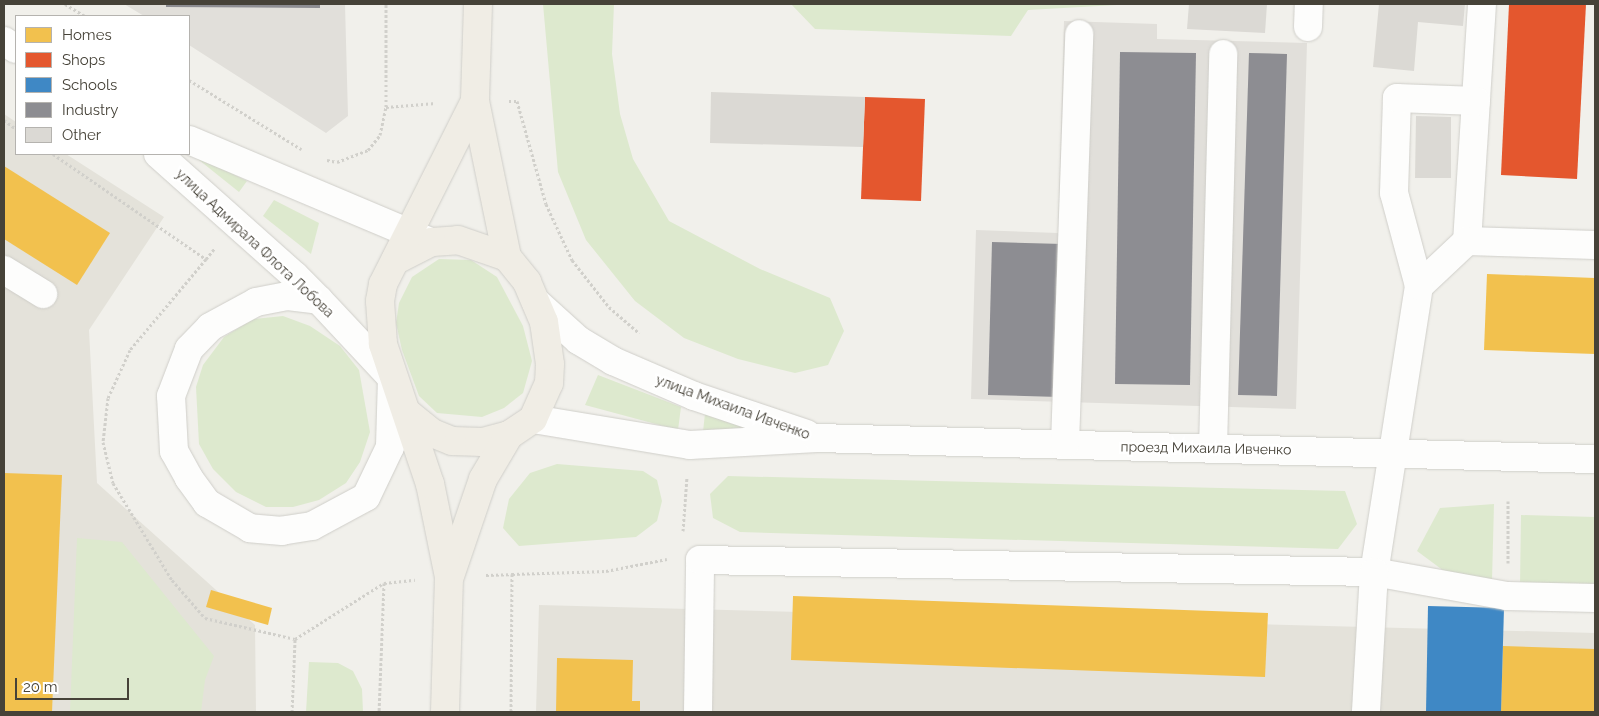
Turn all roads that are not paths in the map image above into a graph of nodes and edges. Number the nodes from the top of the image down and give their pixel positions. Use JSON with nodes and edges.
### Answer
{"nodes":[{"id":1,"x":478,"y":4,"type":"edge"},
{"id":2,"x":1482,"y":4,"type":"edge"},
{"id":3,"x":1079,"y":34,"type":"dead end"},
{"id":4,"x":4,"y":41,"type":"edge"},
{"id":5,"x":15,"y":48,"type":"edge"},
{"id":6,"x":1223,"y":54,"type":"dead end"},
{"id":7,"x":475,"y":100,"type":"junction"},
{"id":8,"x":1476,"y":101,"type":"junction"},
{"id":9,"x":190,"y":140,"type":"edge"},
{"id":10,"x":159,"y":155,"type":"edge"},
{"id":11,"x":421,"y":239,"type":"junction"},
{"id":12,"x":1467,"y":241,"type":"junction"},
{"id":13,"x":1595,"y":245,"type":"edge"},
{"id":14,"x":507,"y":257,"type":"junction"},
{"id":15,"x":4,"y":270,"type":"edge"},
{"id":16,"x":1419,"y":286,"type":"junction"},
{"id":17,"x":43,"y":294,"type":"dead end"},
{"id":18,"x":319,"y":300,"type":"junction"},
{"id":19,"x":536,"y":302,"type":"junction"},
{"id":20,"x":392,"y":378,"type":"junction"},
{"id":21,"x":406,"y":412,"type":"junction"},
{"id":22,"x":533,"y":419,"type":"junction"},
{"id":23,"x":509,"y":435,"type":"junction"},
{"id":24,"x":818,"y":438,"type":"junction"},
{"id":25,"x":1065,"y":444,"type":"junction"},
{"id":26,"x":1213,"y":448,"type":"junction"},
{"id":27,"x":1390,"y":453,"type":"junction"},
{"id":28,"x":1595,"y":459,"type":"edge"},
{"id":29,"x":1374,"y":572,"type":"junction"},
{"id":30,"x":449,"y":577,"type":"junction"},
{"id":31,"x":1595,"y":598,"type":"edge"},
{"id":32,"x":445,"y":712,"type":"edge"},
{"id":33,"x":698,"y":712,"type":"edge"},
{"id":34,"x":1366,"y":712,"type":"edge"}],
"edges":[{"from":1,"to":7,"type":"main road"},
{"from":2,"to":8,"type":"street"},
{"from":3,"to":25,"type":"street"},
{"from":4,"to":5,"type":"street"},
{"from":6,"to":26,"type":"street"},
{"from":7,"to":11,"type":"main road"},
{"from":7,"to":14,"type":"main road"},
{"from":8,"to":12,"type":"street"},
{"from":8,"to":16,"type":"street"},
{"from":9,"to":11,"type":"street"},
{"from":10,"to":18,"type":"street","name":"улица Адмирала Флота Лобова"},
{"from":11,"to":14,"type":"main road"},
{"from":11,"to":20,"type":"main road"},
{"from":12,"to":13,"type":"street"},
{"from":12,"to":16,"type":"street"},
{"from":14,"to":19,"type":"main road"},
{"from":15,"to":17,"type":"street"},
{"from":16,"to":27,"type":"street"},
{"from":18,"to":20,"type":"street","name":"улица Адмирала Флота Лобова"},
{"from":18,"to":20,"type":"street"},
{"from":19,"to":22,"type":"main road"},
{"from":19,"to":24,"type":"street","name":"улица Михаила Ивченко"},
{"from":20,"to":21,"type":"main road"},
{"from":21,"to":23,"type":"main road"},
{"from":21,"to":30,"type":"main road"},
{"from":22,"to":23,"type":"main road"},
{"from":22,"to":24,"type":"street","name":"улица Михаила Ивченко"},
{"from":23,"to":30,"type":"main road"},
{"from":24,"to":25,"type":"street","name":"проезд Михаила Ивченко"},
{"from":25,"to":26,"type":"street","name":"проезд Михаила Ивченко"},
{"from":26,"to":27,"type":"street","name":"проезд Михаила Ивченко"},
{"from":27,"to":28,"type":"street","name":"проезд Михаила Ивченко"},
{"from":27,"to":29,"type":"street"},
{"from":29,"to":31,"type":"street"},
{"from":29,"to":33,"type":"street"},
{"from":29,"to":34,"type":"street"},
{"from":30,"to":32,"type":"main road"}]}
